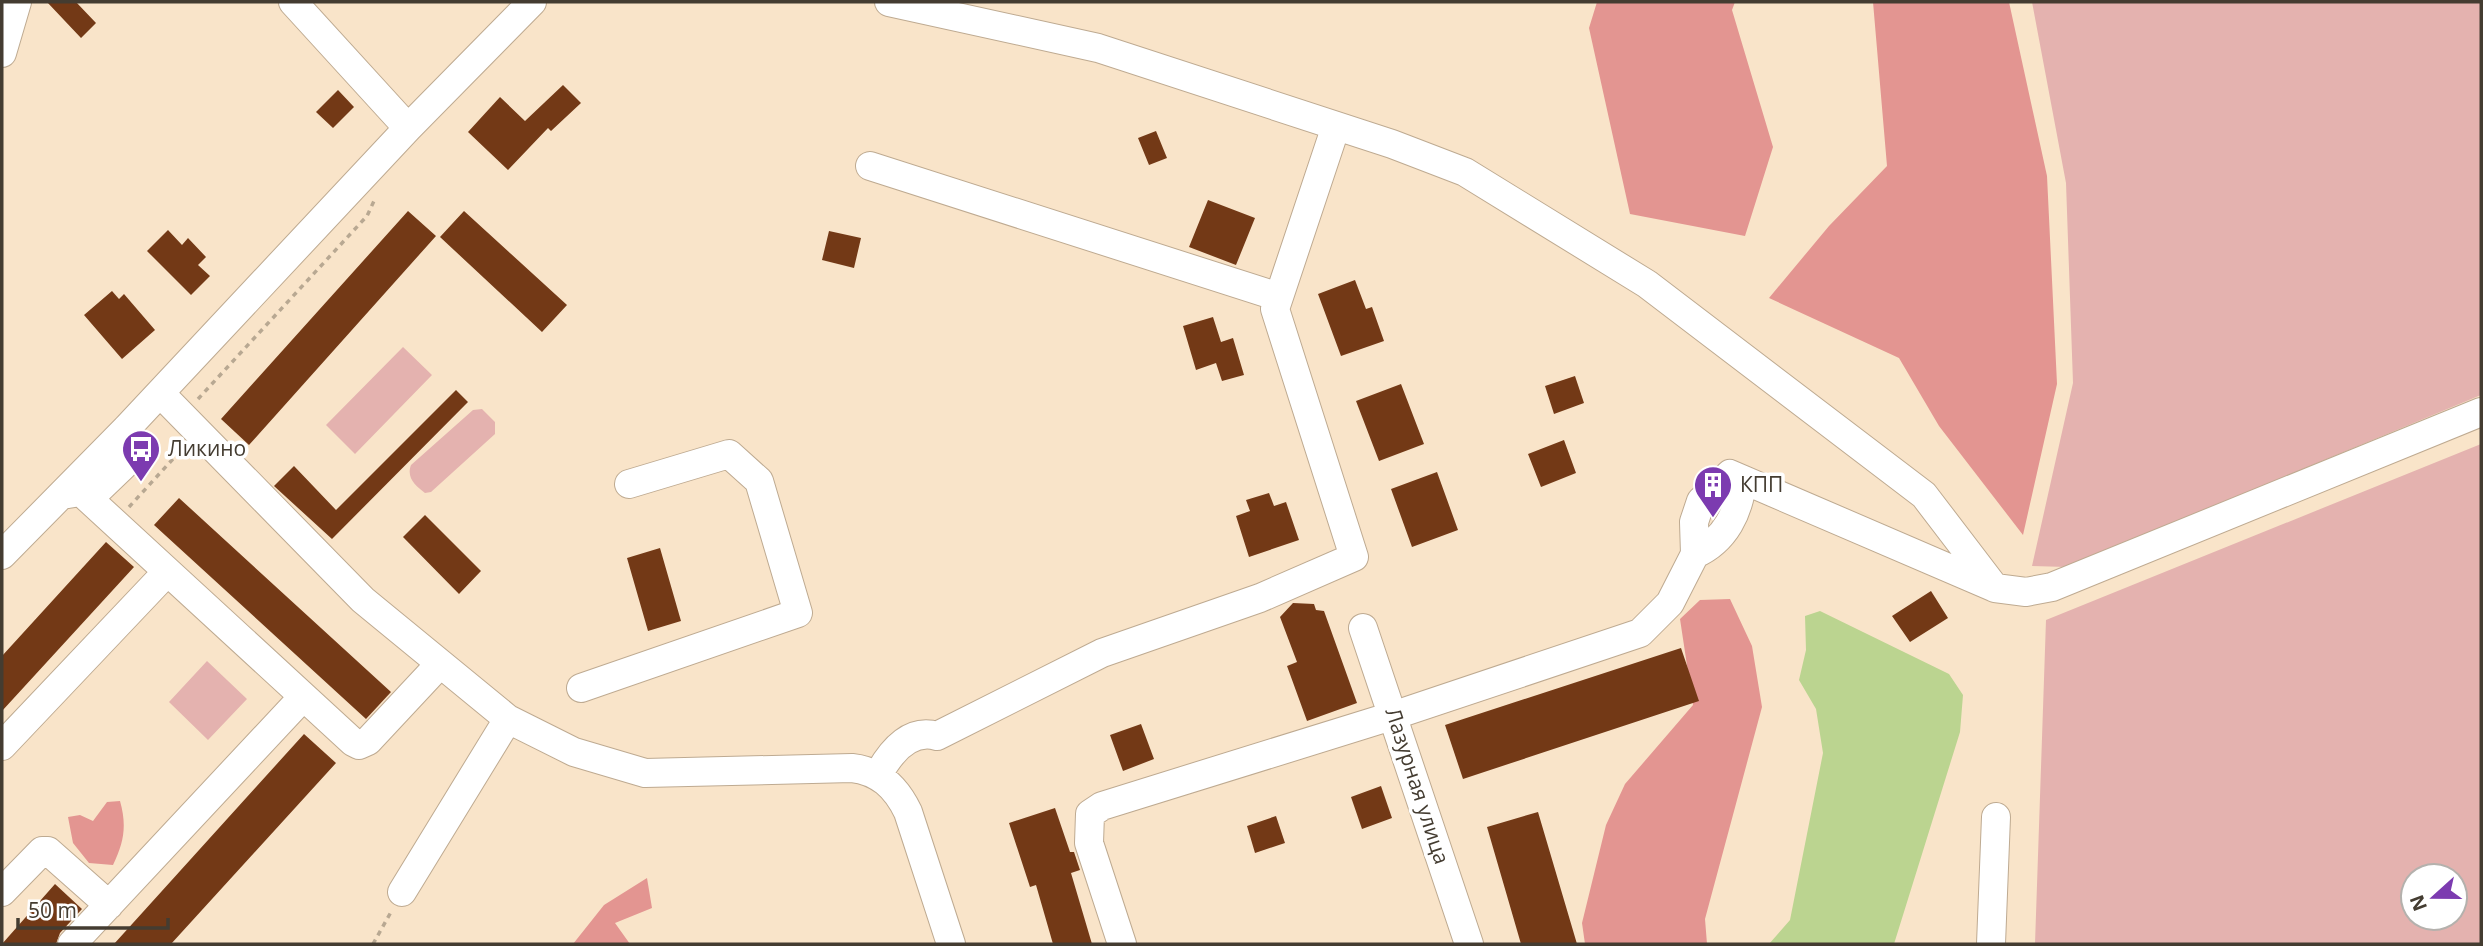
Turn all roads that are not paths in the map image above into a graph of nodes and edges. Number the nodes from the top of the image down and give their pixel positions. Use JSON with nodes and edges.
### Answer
{"nodes":[{"id":1,"x":17,"y":2,"type":"edge"},
{"id":2,"x":293,"y":2,"type":"edge"},
{"id":3,"x":531,"y":2,"type":"edge"},
{"id":4,"x":889,"y":2,"type":"edge"},
{"id":5,"x":2,"y":53,"type":"edge"},
{"id":6,"x":1336,"y":126,"type":"junction"},
{"id":7,"x":408,"y":128,"type":"junction"},
{"id":8,"x":870,"y":166,"type":"dead end"},
{"id":9,"x":1279,"y":297,"type":"junction"},
{"id":10,"x":160,"y":393,"type":"junction"},
{"id":11,"x":2481,"y":412,"type":"edge"},
{"id":12,"x":629,"y":484,"type":"dead end"},
{"id":13,"x":68,"y":495,"type":"junction"},
{"id":14,"x":2,"y":555,"type":"edge"},
{"id":15,"x":167,"y":572,"type":"junction"},
{"id":16,"x":1995,"y":588,"type":"junction"},
{"id":17,"x":1363,"y":628,"type":"dead end"},
{"id":18,"x":439,"y":665,"type":"junction"},
{"id":19,"x":582,"y":688,"type":"dead end"},
{"id":20,"x":303,"y":696,"type":"junction"},
{"id":21,"x":1395,"y":715,"type":"junction"},
{"id":22,"x":508,"y":719,"type":"junction"},
{"id":23,"x":2,"y":746,"type":"edge"},
{"id":24,"x":878,"y":775,"type":"junction"},
{"id":25,"x":1996,"y":817,"type":"dead end"},
{"id":26,"x":402,"y":891,"type":"road end"},
{"id":27,"x":2,"y":892,"type":"edge"},
{"id":28,"x":109,"y":905,"type":"junction"},
{"id":29,"x":72,"y":944,"type":"edge"},
{"id":30,"x":951,"y":944,"type":"edge"},
{"id":31,"x":1122,"y":944,"type":"edge"},
{"id":32,"x":1469,"y":944,"type":"edge"},
{"id":33,"x":1991,"y":944,"type":"edge"}],
"edges":[{"from":1,"to":5,"type":"street"},
{"from":2,"to":7,"type":"street"},
{"from":3,"to":7,"type":"street"},
{"from":4,"to":6,"type":"street"},
{"from":6,"to":9,"type":"street"},
{"from":6,"to":16,"type":"street"},
{"from":7,"to":10,"type":"street"},
{"from":8,"to":9,"type":"street"},
{"from":9,"to":24,"type":"street"},
{"from":10,"to":13,"type":"street"},
{"from":10,"to":18,"type":"street"},
{"from":11,"to":16,"type":"street"},
{"from":12,"to":19,"type":"street"},
{"from":13,"to":14,"type":"street"},
{"from":13,"to":15,"type":"street"},
{"from":15,"to":20,"type":"street"},
{"from":15,"to":23,"type":"street"},
{"from":16,"to":21,"type":"street"},
{"from":17,"to":21,"type":"street","name":"Лазурная улица"},
{"from":18,"to":20,"type":"street"},
{"from":18,"to":22,"type":"street"},
{"from":20,"to":28,"type":"street"},
{"from":21,"to":31,"type":"street"},
{"from":21,"to":32,"type":"street","name":"Лазурная улица"},
{"from":22,"to":24,"type":"street"},
{"from":22,"to":26,"type":"street"},
{"from":24,"to":30,"type":"street"},
{"from":25,"to":33,"type":"street"},
{"from":27,"to":28,"type":"street"},
{"from":28,"to":29,"type":"street"}]}
